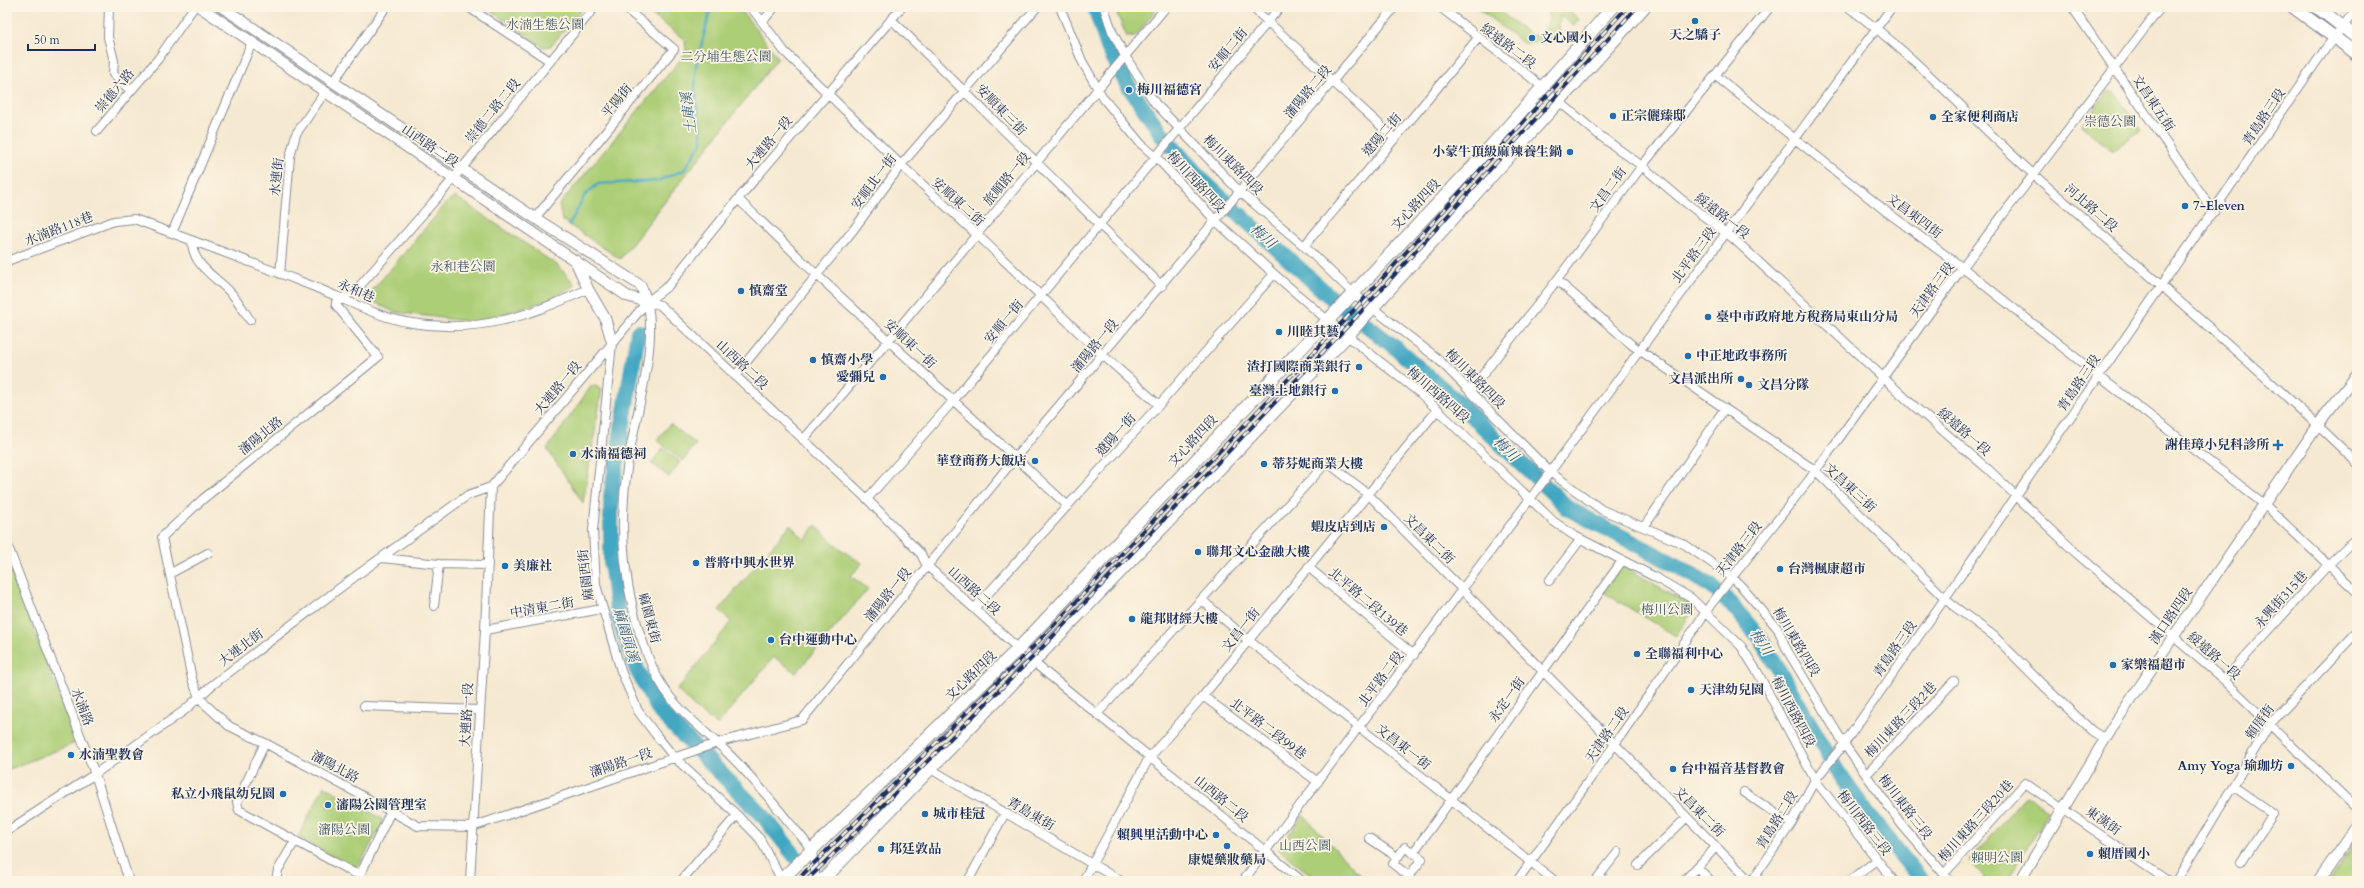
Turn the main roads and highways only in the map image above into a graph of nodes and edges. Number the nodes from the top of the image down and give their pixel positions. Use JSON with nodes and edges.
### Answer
{"nodes":[{"id":1,"x":1613,"y":7,"type":"edge"},
{"id":2,"x":1644,"y":7,"type":"edge"},
{"id":3,"x":2293,"y":7,"type":"edge"},
{"id":4,"x":2317,"y":7,"type":"edge"},
{"id":5,"x":2357,"y":38,"type":"edge"},
{"id":6,"x":2357,"y":54,"type":"edge"},
{"id":7,"x":785,"y":880,"type":"edge"},
{"id":8,"x":822,"y":881,"type":"edge"}],
"edges":[{"from":1,"to":7,"type":"main road","name":"文心路四段"},
{"from":2,"to":8,"type":"main road"},
{"from":3,"to":6,"type":"main road"},
{"from":4,"to":5,"type":"main road"}]}
